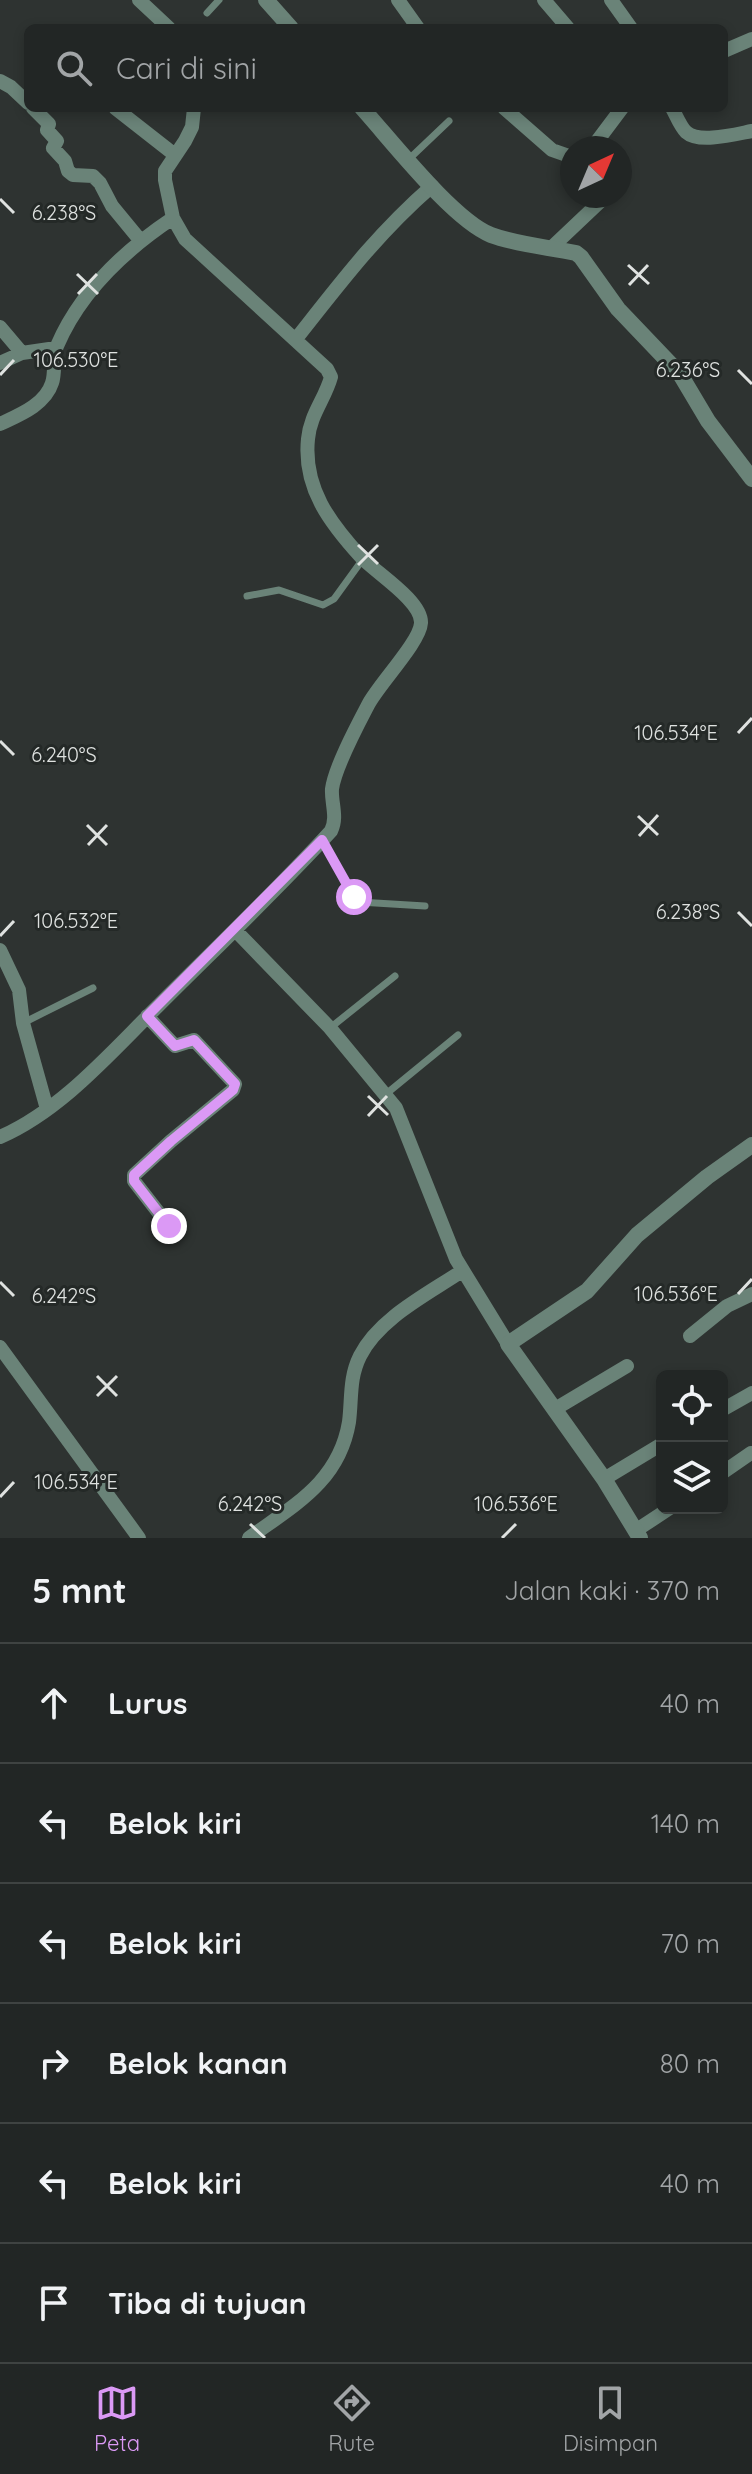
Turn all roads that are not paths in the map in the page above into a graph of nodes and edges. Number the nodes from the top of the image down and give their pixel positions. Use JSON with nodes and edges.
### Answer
{"nodes":[{"id":1,"x":139,"y":0,"type":"edge"},
{"id":2,"x":219,"y":0,"type":"edge"},
{"id":3,"x":266,"y":0,"type":"edge"},
{"id":4,"x":398,"y":0,"type":"edge"},
{"id":5,"x":544,"y":0,"type":"edge"},
{"id":6,"x":611,"y":0,"type":"edge"},
{"id":7,"x":207,"y":13,"type":"dead end"},
{"id":8,"x":165,"y":24,"type":"edge"},
{"id":9,"x":287,"y":24,"type":"edge"},
{"id":10,"x":415,"y":24,"type":"edge"},
{"id":11,"x":565,"y":24,"type":"edge"},
{"id":12,"x":628,"y":24,"type":"edge"},
{"id":13,"x":752,"y":39,"type":"edge"},
{"id":14,"x":728,"y":49,"type":"edge"},
{"id":15,"x":0,"y":81,"type":"edge"},
{"id":16,"x":24,"y":99,"type":"edge"},
{"id":17,"x":37,"y":112,"type":"edge"},
{"id":18,"x":120,"y":112,"type":"edge"},
{"id":19,"x":194,"y":112,"type":"edge"},
{"id":20,"x":366,"y":112,"type":"edge"},
{"id":21,"x":509,"y":112,"type":"edge"},
{"id":22,"x":619,"y":112,"type":"edge"},
{"id":23,"x":674,"y":112,"type":"edge"},
{"id":24,"x":449,"y":121,"type":"dead end"},
{"id":25,"x":752,"y":131,"type":"edge"},
{"id":26,"x":601,"y":136,"type":"edge"},
{"id":27,"x":560,"y":153,"type":"edge"},
{"id":28,"x":175,"y":155,"type":"junction"},
{"id":29,"x":408,"y":160,"type":"junction"},
{"id":30,"x":432,"y":186,"type":"junction"},
{"id":31,"x":593,"y":208,"type":"edge"},
{"id":32,"x":173,"y":218,"type":"junction"},
{"id":33,"x":140,"y":240,"type":"junction"},
{"id":34,"x":550,"y":249,"type":"junction"},
{"id":35,"x":0,"y":327,"type":"edge"},
{"id":36,"x":296,"y":339,"type":"junction"},
{"id":37,"x":56,"y":348,"type":"junction"},
{"id":38,"x":22,"y":353,"type":"junction"},
{"id":39,"x":0,"y":363,"type":"edge"},
{"id":40,"x":0,"y":424,"type":"edge"},
{"id":41,"x":752,"y":479,"type":"edge"},
{"id":42,"x":363,"y":559,"type":"junction"},
{"id":43,"x":247,"y":596,"type":"dead end"},
{"id":44,"x":322,"y":840,"type":"junction"},
{"id":45,"x":425,"y":906,"type":"dead end"},
{"id":46,"x":235,"y":930,"type":"junction"},
{"id":47,"x":0,"y":950,"type":"edge"},
{"id":48,"x":395,"y":976,"type":"dead end"},
{"id":49,"x":93,"y":988,"type":"dead end"},
{"id":50,"x":147,"y":1016,"type":"junction"},
{"id":51,"x":23,"y":1023,"type":"junction"},
{"id":52,"x":330,"y":1028,"type":"junction"},
{"id":53,"x":458,"y":1035,"type":"dead end"},
{"id":54,"x":386,"y":1094,"type":"junction"},
{"id":55,"x":47,"y":1109,"type":"junction"},
{"id":56,"x":0,"y":1137,"type":"edge"},
{"id":57,"x":752,"y":1145,"type":"edge"},
{"id":58,"x":169,"y":1226,"type":"dead end"},
{"id":59,"x":462,"y":1271,"type":"junction"},
{"id":60,"x":752,"y":1294,"type":"edge"},
{"id":61,"x":690,"y":1336,"type":"dead end"},
{"id":62,"x":508,"y":1344,"type":"junction"},
{"id":63,"x":0,"y":1347,"type":"edge"},
{"id":64,"x":627,"y":1366,"type":"dead end"},
{"id":65,"x":7,"y":1367,"type":"edge"},
{"id":66,"x":752,"y":1393,"type":"edge"},
{"id":67,"x":728,"y":1407,"type":"edge"},
{"id":68,"x":555,"y":1409,"type":"junction"},
{"id":69,"x":656,"y":1448,"type":"edge"},
{"id":70,"x":751,"y":1453,"type":"edge"},
{"id":71,"x":728,"y":1469,"type":"edge"},
{"id":72,"x":604,"y":1479,"type":"junction"},
{"id":73,"x":663,"y":1514,"type":"edge"},
{"id":74,"x":638,"y":1535,"type":"edge"},
{"id":75,"x":139,"y":1538,"type":"edge"},
{"id":76,"x":249,"y":1538,"type":"edge"}],
"edges":[{"from":1,"to":8,"type":"street"},
{"from":2,"to":7,"type":"lane"},
{"from":3,"to":9,"type":"street"},
{"from":4,"to":10,"type":"street"},
{"from":5,"to":11,"type":"street"},
{"from":6,"to":12,"type":"street"},
{"from":13,"to":14,"type":"street"},
{"from":15,"to":16,"type":"street"},
{"from":17,"to":33,"type":"street"},
{"from":18,"to":28,"type":"street"},
{"from":19,"to":28,"type":"street"},
{"from":20,"to":29,"type":"street"},
{"from":21,"to":27,"type":"street"},
{"from":22,"to":26,"type":"street"},
{"from":23,"to":25,"type":"street"},
{"from":24,"to":29,"type":"lane"},
{"from":28,"to":32,"type":"street"},
{"from":29,"to":30,"type":"street"},
{"from":30,"to":34,"type":"street"},
{"from":30,"to":36,"type":"street"},
{"from":31,"to":34,"type":"street"},
{"from":32,"to":33,"type":"street"},
{"from":32,"to":36,"type":"street"},
{"from":33,"to":37,"type":"street"},
{"from":34,"to":41,"type":"street"},
{"from":35,"to":38,"type":"street"},
{"from":36,"to":42,"type":"street"},
{"from":37,"to":38,"type":"street"},
{"from":37,"to":40,"type":"street"},
{"from":38,"to":39,"type":"street"},
{"from":42,"to":43,"type":"lane"},
{"from":42,"to":44,"type":"street"},
{"from":44,"to":45,"type":"lane"},
{"from":44,"to":46,"type":"street"},
{"from":46,"to":50,"type":"street"},
{"from":46,"to":52,"type":"street"},
{"from":47,"to":51,"type":"street"},
{"from":48,"to":52,"type":"lane"},
{"from":49,"to":51,"type":"lane"},
{"from":50,"to":55,"type":"street"},
{"from":50,"to":58,"type":"street"},
{"from":51,"to":55,"type":"street"},
{"from":52,"to":54,"type":"street"},
{"from":53,"to":54,"type":"lane"},
{"from":54,"to":59,"type":"street"},
{"from":55,"to":56,"type":"street"},
{"from":57,"to":62,"type":"street"},
{"from":59,"to":62,"type":"street"},
{"from":59,"to":76,"type":"street"},
{"from":60,"to":61,"type":"street"},
{"from":62,"to":68,"type":"street"},
{"from":63,"to":65,"type":"street"},
{"from":64,"to":68,"type":"street"},
{"from":65,"to":75,"type":"street"},
{"from":66,"to":67,"type":"street"},
{"from":68,"to":72,"type":"street"},
{"from":69,"to":72,"type":"street"},
{"from":70,"to":71,"type":"street"},
{"from":72,"to":74,"type":"street"},
{"from":73,"to":74,"type":"street"}]}
